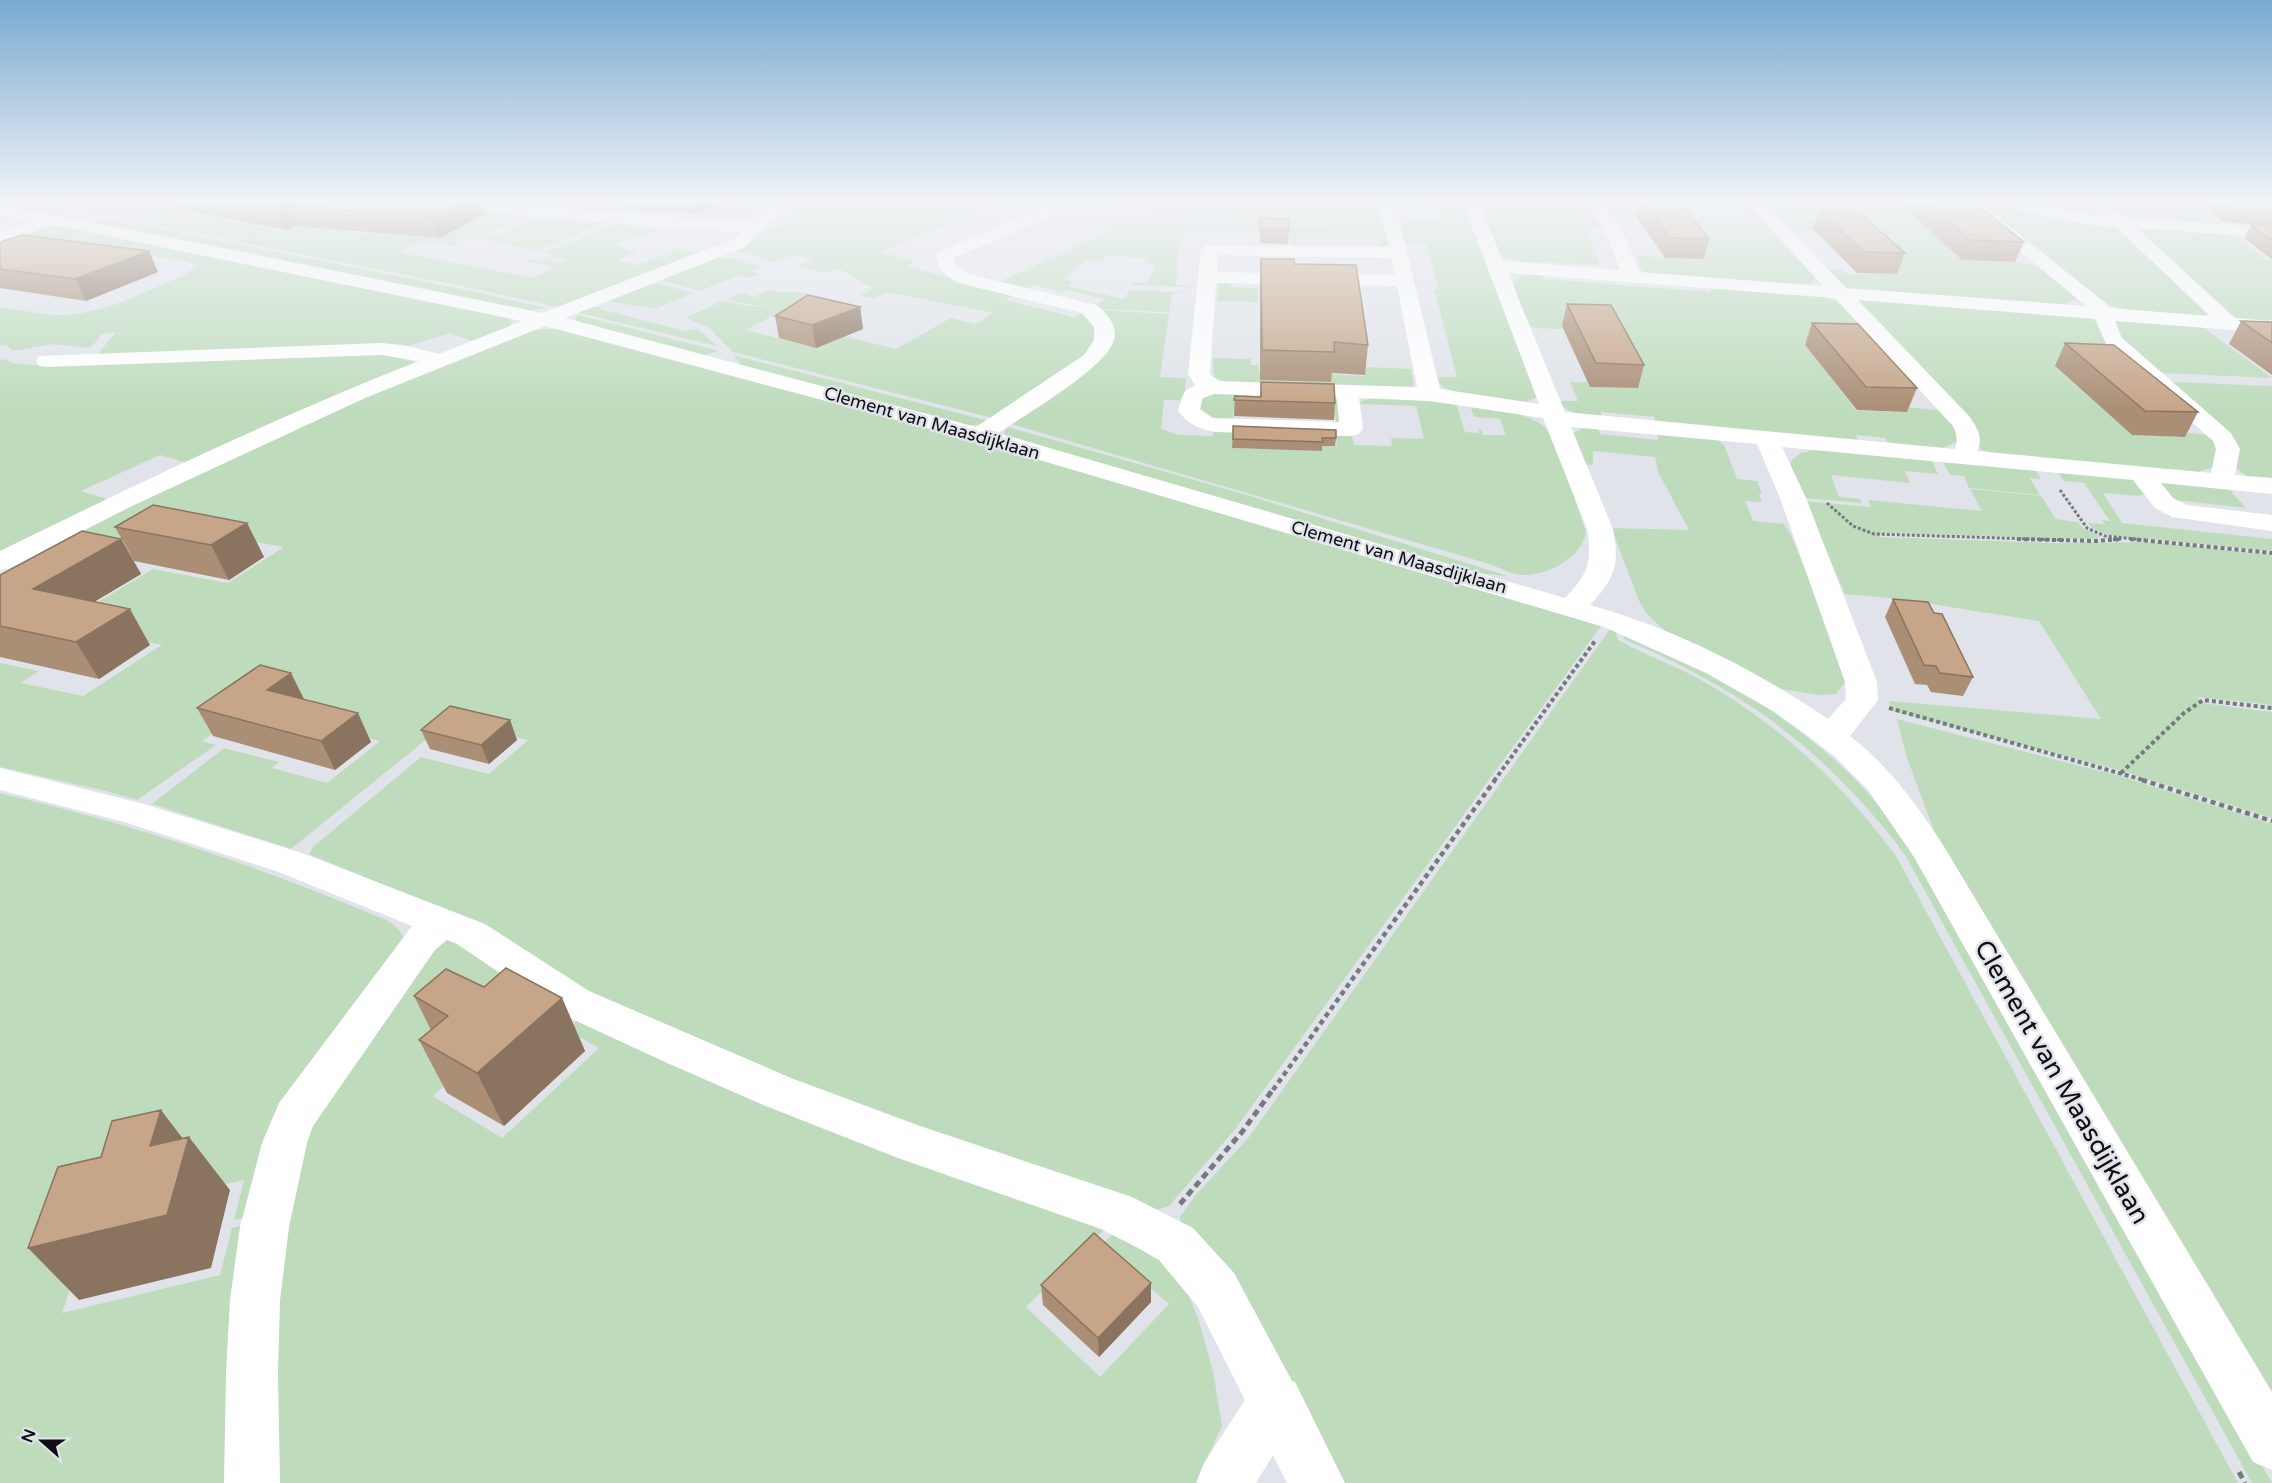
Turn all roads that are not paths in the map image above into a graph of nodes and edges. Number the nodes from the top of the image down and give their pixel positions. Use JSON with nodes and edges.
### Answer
{"nodes":[{"id":1,"x":316,"y":272,"type":"edge"},
{"id":2,"x":664,"y":272,"type":"edge"},
{"id":3,"x":954,"y":272,"type":"edge"},
{"id":4,"x":1208,"y":272,"type":"edge"},
{"id":5,"x":1402,"y":272,"type":"edge"},
{"id":6,"x":1497,"y":272,"type":"edge"},
{"id":7,"x":1572,"y":272,"type":"edge"},
{"id":8,"x":1630,"y":272,"type":"edge"},
{"id":9,"x":1819,"y":272,"type":"edge"},
{"id":10,"x":2051,"y":272,"type":"edge"},
{"id":11,"x":2175,"y":272,"type":"edge"},
{"id":12,"x":1208,"y":277,"type":"junction"},
{"id":13,"x":1631,"y":277,"type":"junction"},
{"id":14,"x":1404,"y":281,"type":"junction"},
{"id":15,"x":1838,"y":293,"type":"junction"},
{"id":16,"x":2104,"y":314,"type":"junction"},
{"id":17,"x":544,"y":319,"type":"junction"},
{"id":18,"x":2229,"y":323,"type":"junction"},
{"id":19,"x":2272,"y":327,"type":"edge"},
{"id":20,"x":439,"y":360,"type":"junction"},
{"id":21,"x":47,"y":361,"type":"dead end"},
{"id":22,"x":1214,"y":387,"type":"junction"},
{"id":23,"x":1347,"y":391,"type":"junction"},
{"id":24,"x":1430,"y":394,"type":"junction"},
{"id":25,"x":1553,"y":416,"type":"junction"},
{"id":26,"x":980,"y":435,"type":"junction"},
{"id":27,"x":1767,"y":439,"type":"junction"},
{"id":28,"x":1962,"y":457,"type":"junction"},
{"id":29,"x":2141,"y":474,"type":"junction"},
{"id":30,"x":2222,"y":481,"type":"junction"},
{"id":31,"x":2272,"y":486,"type":"edge"},
{"id":32,"x":2272,"y":523,"type":"edge"},
{"id":33,"x":0,"y":562,"type":"edge"},
{"id":34,"x":1570,"y":608,"type":"junction"},
{"id":35,"x":1831,"y":737,"type":"junction"},
{"id":36,"x":0,"y":779,"type":"edge"},
{"id":37,"x":442,"y":923,"type":"junction"},
{"id":38,"x":1276,"y":1401,"type":"junction"},
{"id":39,"x":2272,"y":1443,"type":"edge"},
{"id":40,"x":252,"y":1483,"type":"edge"},
{"id":41,"x":1224,"y":1483,"type":"edge"},
{"id":42,"x":1317,"y":1483,"type":"edge"}],
"edges":[{"from":1,"to":17,"type":"street","name":"Clement van Maasdijklaan"},
{"from":2,"to":17,"type":"street"},
{"from":3,"to":26,"type":"street"},
{"from":4,"to":12,"type":"street"},
{"from":5,"to":14,"type":"street"},
{"from":6,"to":25,"type":"street"},
{"from":7,"to":13,"type":"street"},
{"from":8,"to":13,"type":"street"},
{"from":9,"to":15,"type":"street"},
{"from":10,"to":16,"type":"street"},
{"from":11,"to":18,"type":"street"},
{"from":12,"to":14,"type":"street"},
{"from":12,"to":22,"type":"street"},
{"from":13,"to":15,"type":"street"},
{"from":14,"to":24,"type":"street"},
{"from":15,"to":16,"type":"street"},
{"from":15,"to":28,"type":"street"},
{"from":16,"to":18,"type":"street"},
{"from":16,"to":30,"type":"street"},
{"from":17,"to":20,"type":"street"},
{"from":17,"to":26,"type":"street","name":"Clement van Maasdijklaan"},
{"from":18,"to":19,"type":"street"},
{"from":20,"to":21,"type":"street"},
{"from":20,"to":33,"type":"street"},
{"from":22,"to":23,"type":"street"},
{"from":22,"to":23,"type":"street"},
{"from":23,"to":24,"type":"street"},
{"from":24,"to":25,"type":"street"},
{"from":25,"to":27,"type":"street"},
{"from":25,"to":34,"type":"street"},
{"from":26,"to":34,"type":"street","name":"Clement van Maasdijklaan"},
{"from":27,"to":28,"type":"street"},
{"from":27,"to":35,"type":"street"},
{"from":28,"to":29,"type":"street"},
{"from":29,"to":30,"type":"street"},
{"from":29,"to":32,"type":"street"},
{"from":30,"to":31,"type":"street"},
{"from":34,"to":35,"type":"street","name":"Clement van Maasdijklaan"},
{"from":35,"to":39,"type":"street","name":"Clement van Maasdijklaan"},
{"from":36,"to":37,"type":"street"},
{"from":37,"to":38,"type":"street"},
{"from":37,"to":40,"type":"street"},
{"from":38,"to":41,"type":"street"},
{"from":38,"to":42,"type":"street"}]}
